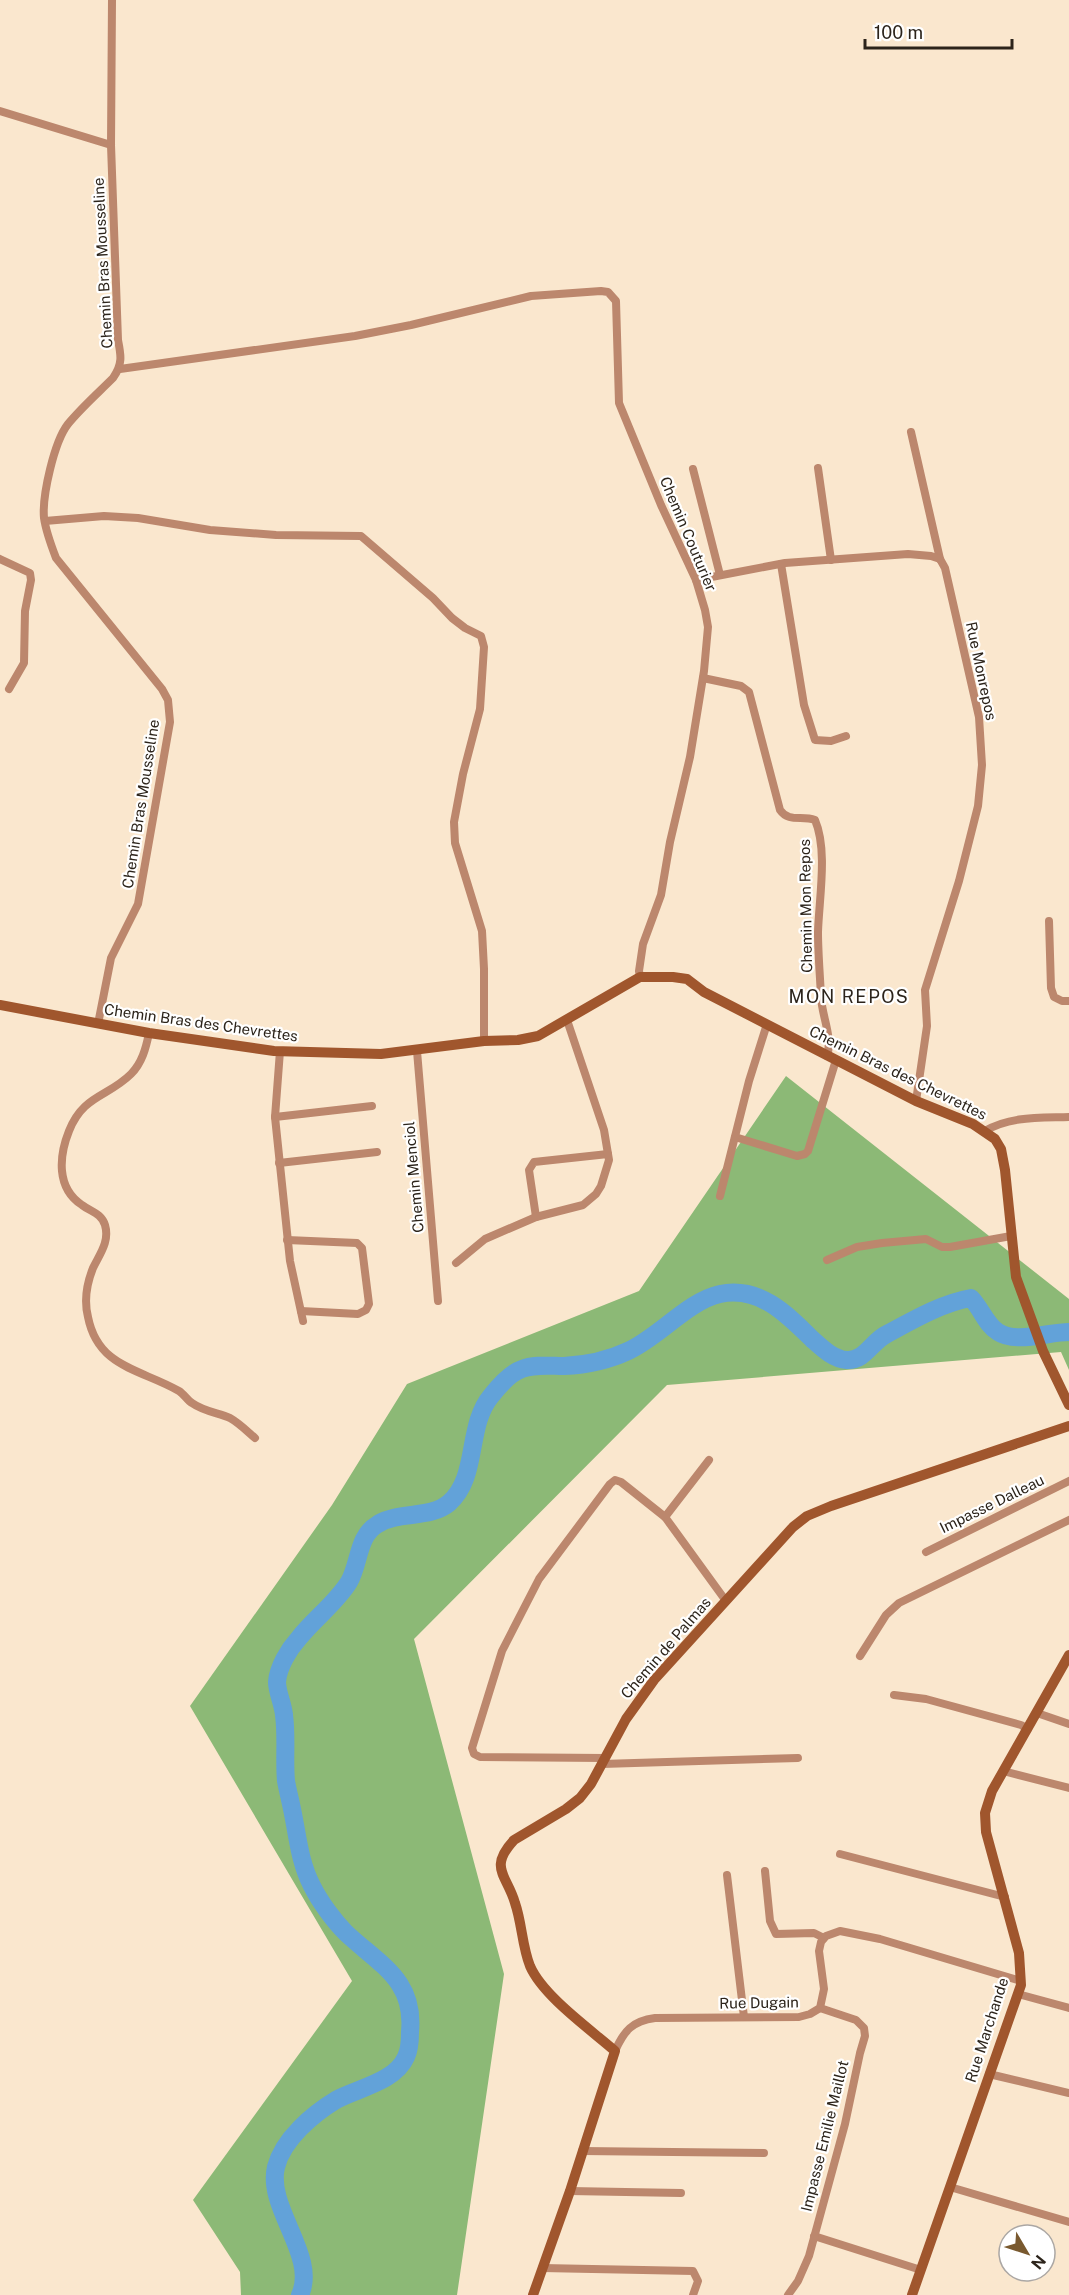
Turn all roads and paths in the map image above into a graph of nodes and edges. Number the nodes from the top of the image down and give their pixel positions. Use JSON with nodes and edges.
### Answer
{"nodes":[{"id":1,"x":112,"y":0,"type":"edge"},
{"id":2,"x":0,"y":111,"type":"edge"},
{"id":3,"x":111,"y":144,"type":"junction"},
{"id":4,"x":120,"y":369,"type":"junction"},
{"id":5,"x":911,"y":432,"type":"dead end"},
{"id":6,"x":818,"y":468,"type":"dead end"},
{"id":7,"x":693,"y":469,"type":"dead end"},
{"id":8,"x":45,"y":521,"type":"junction"},
{"id":9,"x":0,"y":559,"type":"edge"},
{"id":10,"x":831,"y":560,"type":"junction"},
{"id":11,"x":939,"y":560,"type":"junction"},
{"id":12,"x":781,"y":564,"type":"junction"},
{"id":13,"x":720,"y":575,"type":"junction"},
{"id":14,"x":696,"y":580,"type":"junction"},
{"id":15,"x":703,"y":678,"type":"junction"},
{"id":16,"x":9,"y":688,"type":"dead end"},
{"id":17,"x":846,"y":736,"type":"dead end"},
{"id":18,"x":1049,"y":921,"type":"dead end"},
{"id":19,"x":640,"y":977,"type":"junction"},
{"id":20,"x":1069,"y":1001,"type":"edge"},
{"id":21,"x":0,"y":1005,"type":"edge"},
{"id":22,"x":567,"y":1020,"type":"junction"},
{"id":23,"x":98,"y":1024,"type":"junction"},
{"id":24,"x":767,"y":1024,"type":"junction"},
{"id":25,"x":150,"y":1033,"type":"junction"},
{"id":26,"x":484,"y":1041,"type":"junction"},
{"id":27,"x":280,"y":1051,"type":"junction"},
{"id":28,"x":417,"y":1051,"type":"junction"},
{"id":29,"x":832,"y":1058,"type":"junction"},
{"id":30,"x":916,"y":1101,"type":"junction"},
{"id":31,"x":372,"y":1106,"type":"dead end"},
{"id":32,"x":275,"y":1117,"type":"junction"},
{"id":33,"x":1069,"y":1117,"type":"edge"},
{"id":34,"x":985,"y":1131,"type":"junction"},
{"id":35,"x":735,"y":1137,"type":"junction"},
{"id":36,"x":377,"y":1152,"type":"dead end"},
{"id":37,"x":608,"y":1154,"type":"junction"},
{"id":38,"x":279,"y":1163,"type":"junction"},
{"id":39,"x":720,"y":1196,"type":"dead end"},
{"id":40,"x":536,"y":1217,"type":"junction"},
{"id":41,"x":1011,"y":1236,"type":"junction"},
{"id":42,"x":287,"y":1240,"type":"junction"},
{"id":43,"x":827,"y":1260,"type":"dead end"},
{"id":44,"x":456,"y":1263,"type":"dead end"},
{"id":45,"x":438,"y":1301,"type":"dead end"},
{"id":46,"x":301,"y":1311,"type":"junction"},
{"id":47,"x":303,"y":1321,"type":"dead end"},
{"id":48,"x":1069,"y":1405,"type":"edge"},
{"id":49,"x":1069,"y":1426,"type":"edge"},
{"id":50,"x":255,"y":1438,"type":"dead end"},
{"id":51,"x":709,"y":1460,"type":"dead end"},
{"id":52,"x":1069,"y":1481,"type":"edge"},
{"id":53,"x":665,"y":1517,"type":"junction"},
{"id":54,"x":1069,"y":1520,"type":"edge"},
{"id":55,"x":926,"y":1552,"type":"dead end"},
{"id":56,"x":726,"y":1601,"type":"junction"},
{"id":57,"x":1069,"y":1655,"type":"edge"},
{"id":58,"x":860,"y":1656,"type":"dead end"},
{"id":59,"x":894,"y":1695,"type":"dead end"},
{"id":60,"x":1037,"y":1713,"type":"junction"},
{"id":61,"x":1069,"y":1724,"type":"edge"},
{"id":62,"x":1028,"y":1729,"type":"junction"},
{"id":63,"x":798,"y":1758,"type":"dead end"},
{"id":64,"x":603,"y":1761,"type":"junction"},
{"id":65,"x":1003,"y":1771,"type":"junction"},
{"id":66,"x":1069,"y":1788,"type":"edge"},
{"id":67,"x":840,"y":1854,"type":"dead end"},
{"id":68,"x":765,"y":1871,"type":"dead end"},
{"id":69,"x":727,"y":1875,"type":"dead end"},
{"id":70,"x":1005,"y":1897,"type":"junction"},
{"id":71,"x":824,"y":1938,"type":"junction"},
{"id":72,"x":1021,"y":1982,"type":"junction"},
{"id":73,"x":1018,"y":1994,"type":"junction"},
{"id":74,"x":820,"y":2008,"type":"junction"},
{"id":75,"x":1069,"y":2008,"type":"edge"},
{"id":76,"x":744,"y":2017,"type":"junction"},
{"id":77,"x":615,"y":2051,"type":"junction"},
{"id":78,"x":989,"y":2074,"type":"junction"},
{"id":79,"x":1069,"y":2093,"type":"edge"},
{"id":80,"x":582,"y":2151,"type":"junction"},
{"id":81,"x":764,"y":2153,"type":"dead end"},
{"id":82,"x":950,"y":2187,"type":"junction"},
{"id":83,"x":570,"y":2191,"type":"junction"},
{"id":84,"x":681,"y":2193,"type":"dead end"},
{"id":85,"x":1069,"y":2222,"type":"edge"},
{"id":86,"x":814,"y":2236,"type":"junction"},
{"id":87,"x":542,"y":2268,"type":"junction"},
{"id":88,"x":921,"y":2270,"type":"junction"},
{"id":89,"x":533,"y":2295,"type":"edge"},
{"id":90,"x":693,"y":2295,"type":"edge"},
{"id":91,"x":788,"y":2295,"type":"edge"},
{"id":92,"x":912,"y":2295,"type":"edge"}],
"edges":[{"from":1,"to":3,"type":"street","name":"Chemin Bras Mousseline"},
{"from":2,"to":3,"type":"street"},
{"from":3,"to":4,"type":"street","name":"Chemin Bras Mousseline"},
{"from":4,"to":8,"type":"street","name":"Chemin Bras Mousseline"},
{"from":4,"to":14,"type":"street","name":"Chemin Couturier"},
{"from":5,"to":11,"type":"street","name":"Rue Monrepos"},
{"from":6,"to":10,"type":"street"},
{"from":7,"to":13,"type":"street"},
{"from":8,"to":23,"type":"street","name":"Chemin Bras Mousseline"},
{"from":8,"to":26,"type":"street"},
{"from":9,"to":16,"type":"street"},
{"from":10,"to":11,"type":"street"},
{"from":10,"to":12,"type":"street"},
{"from":11,"to":30,"type":"street","name":"Rue Monrepos"},
{"from":12,"to":13,"type":"street"},
{"from":12,"to":17,"type":"street"},
{"from":13,"to":14,"type":"street"},
{"from":14,"to":15,"type":"street","name":"Chemin Couturier"},
{"from":15,"to":19,"type":"street","name":"Chemin Couturier"},
{"from":15,"to":29,"type":"street","name":"Chemin Mon Repos"},
{"from":18,"to":20,"type":"street"},
{"from":19,"to":22,"type":"main road","name":"Chemin Bras des Chevrettes"},
{"from":19,"to":24,"type":"main road","name":"Chemin Bras des Chevrettes"},
{"from":21,"to":23,"type":"main road","name":"Chemin Bras des Chevrettes"},
{"from":22,"to":26,"type":"main road","name":"Chemin Bras des Chevrettes"},
{"from":22,"to":37,"type":"street"},
{"from":23,"to":25,"type":"main road","name":"Chemin Bras des Chevrettes"},
{"from":24,"to":29,"type":"main road","name":"Chemin Bras des Chevrettes"},
{"from":24,"to":35,"type":"street"},
{"from":25,"to":27,"type":"main road","name":"Chemin Bras des Chevrettes"},
{"from":25,"to":50,"type":"street"},
{"from":26,"to":28,"type":"main road","name":"Chemin Bras des Chevrettes"},
{"from":27,"to":28,"type":"main road","name":"Chemin Bras des Chevrettes"},
{"from":27,"to":32,"type":"street"},
{"from":28,"to":45,"type":"street","name":"Chemin Menciol"},
{"from":29,"to":30,"type":"main road","name":"Chemin Bras des Chevrettes"},
{"from":29,"to":35,"type":"street"},
{"from":30,"to":34,"type":"main road","name":"Chemin Bras des Chevrettes"},
{"from":31,"to":32,"type":"street"},
{"from":32,"to":38,"type":"street"},
{"from":33,"to":34,"type":"street"},
{"from":34,"to":41,"type":"main road","name":"Chemin Bras des Chevrettes"},
{"from":35,"to":39,"type":"street"},
{"from":36,"to":38,"type":"street"},
{"from":37,"to":40,"type":"street"},
{"from":37,"to":40,"type":"street"},
{"from":38,"to":42,"type":"street"},
{"from":40,"to":44,"type":"street"},
{"from":41,"to":43,"type":"street"},
{"from":41,"to":48,"type":"main road","name":"Chemin Bras des Chevrettes"},
{"from":42,"to":46,"type":"street"},
{"from":42,"to":46,"type":"street"},
{"from":46,"to":47,"type":"street"},
{"from":49,"to":56,"type":"main road","name":"Chemin de Palmas"},
{"from":51,"to":53,"type":"street"},
{"from":52,"to":55,"type":"street","name":"Impasse Dalleau"},
{"from":53,"to":56,"type":"street"},
{"from":53,"to":64,"type":"street"},
{"from":54,"to":58,"type":"street"},
{"from":56,"to":64,"type":"main road","name":"Chemin de Palmas"},
{"from":57,"to":60,"type":"main road","name":"Rue Marchande"},
{"from":59,"to":62,"type":"street"},
{"from":60,"to":61,"type":"street"},
{"from":60,"to":62,"type":"main road","name":"Rue Marchande"},
{"from":62,"to":65,"type":"main road","name":"Rue Marchande"},
{"from":63,"to":64,"type":"street"},
{"from":64,"to":77,"type":"main road","name":"Chemin de Palmas"},
{"from":65,"to":66,"type":"street"},
{"from":65,"to":70,"type":"main road","name":"Rue Marchande"},
{"from":67,"to":70,"type":"street"},
{"from":68,"to":71,"type":"street"},
{"from":69,"to":76,"type":"street"},
{"from":70,"to":72,"type":"main road","name":"Rue Marchande"},
{"from":71,"to":72,"type":"street"},
{"from":71,"to":74,"type":"street","name":"Rue Dugain"},
{"from":72,"to":73,"type":"main road","name":"Rue Marchande"},
{"from":73,"to":75,"type":"street"},
{"from":73,"to":78,"type":"main road","name":"Rue Marchande"},
{"from":74,"to":76,"type":"street","name":"Rue Dugain"},
{"from":74,"to":86,"type":"street","name":"Impasse Emilie Maillot"},
{"from":76,"to":77,"type":"street","name":"Rue Dugain"},
{"from":77,"to":80,"type":"main road"},
{"from":78,"to":79,"type":"street"},
{"from":78,"to":82,"type":"main road","name":"Rue Marchande"},
{"from":80,"to":81,"type":"street"},
{"from":80,"to":83,"type":"main road"},
{"from":82,"to":85,"type":"street"},
{"from":82,"to":88,"type":"main road","name":"Rue Marchande"},
{"from":83,"to":84,"type":"street"},
{"from":83,"to":87,"type":"main road"},
{"from":86,"to":88,"type":"street"},
{"from":86,"to":91,"type":"street","name":"Impasse Emilie Maillot"},
{"from":87,"to":89,"type":"main road"},
{"from":87,"to":90,"type":"street"},
{"from":88,"to":92,"type":"main road","name":"Rue Marchande"}]}
